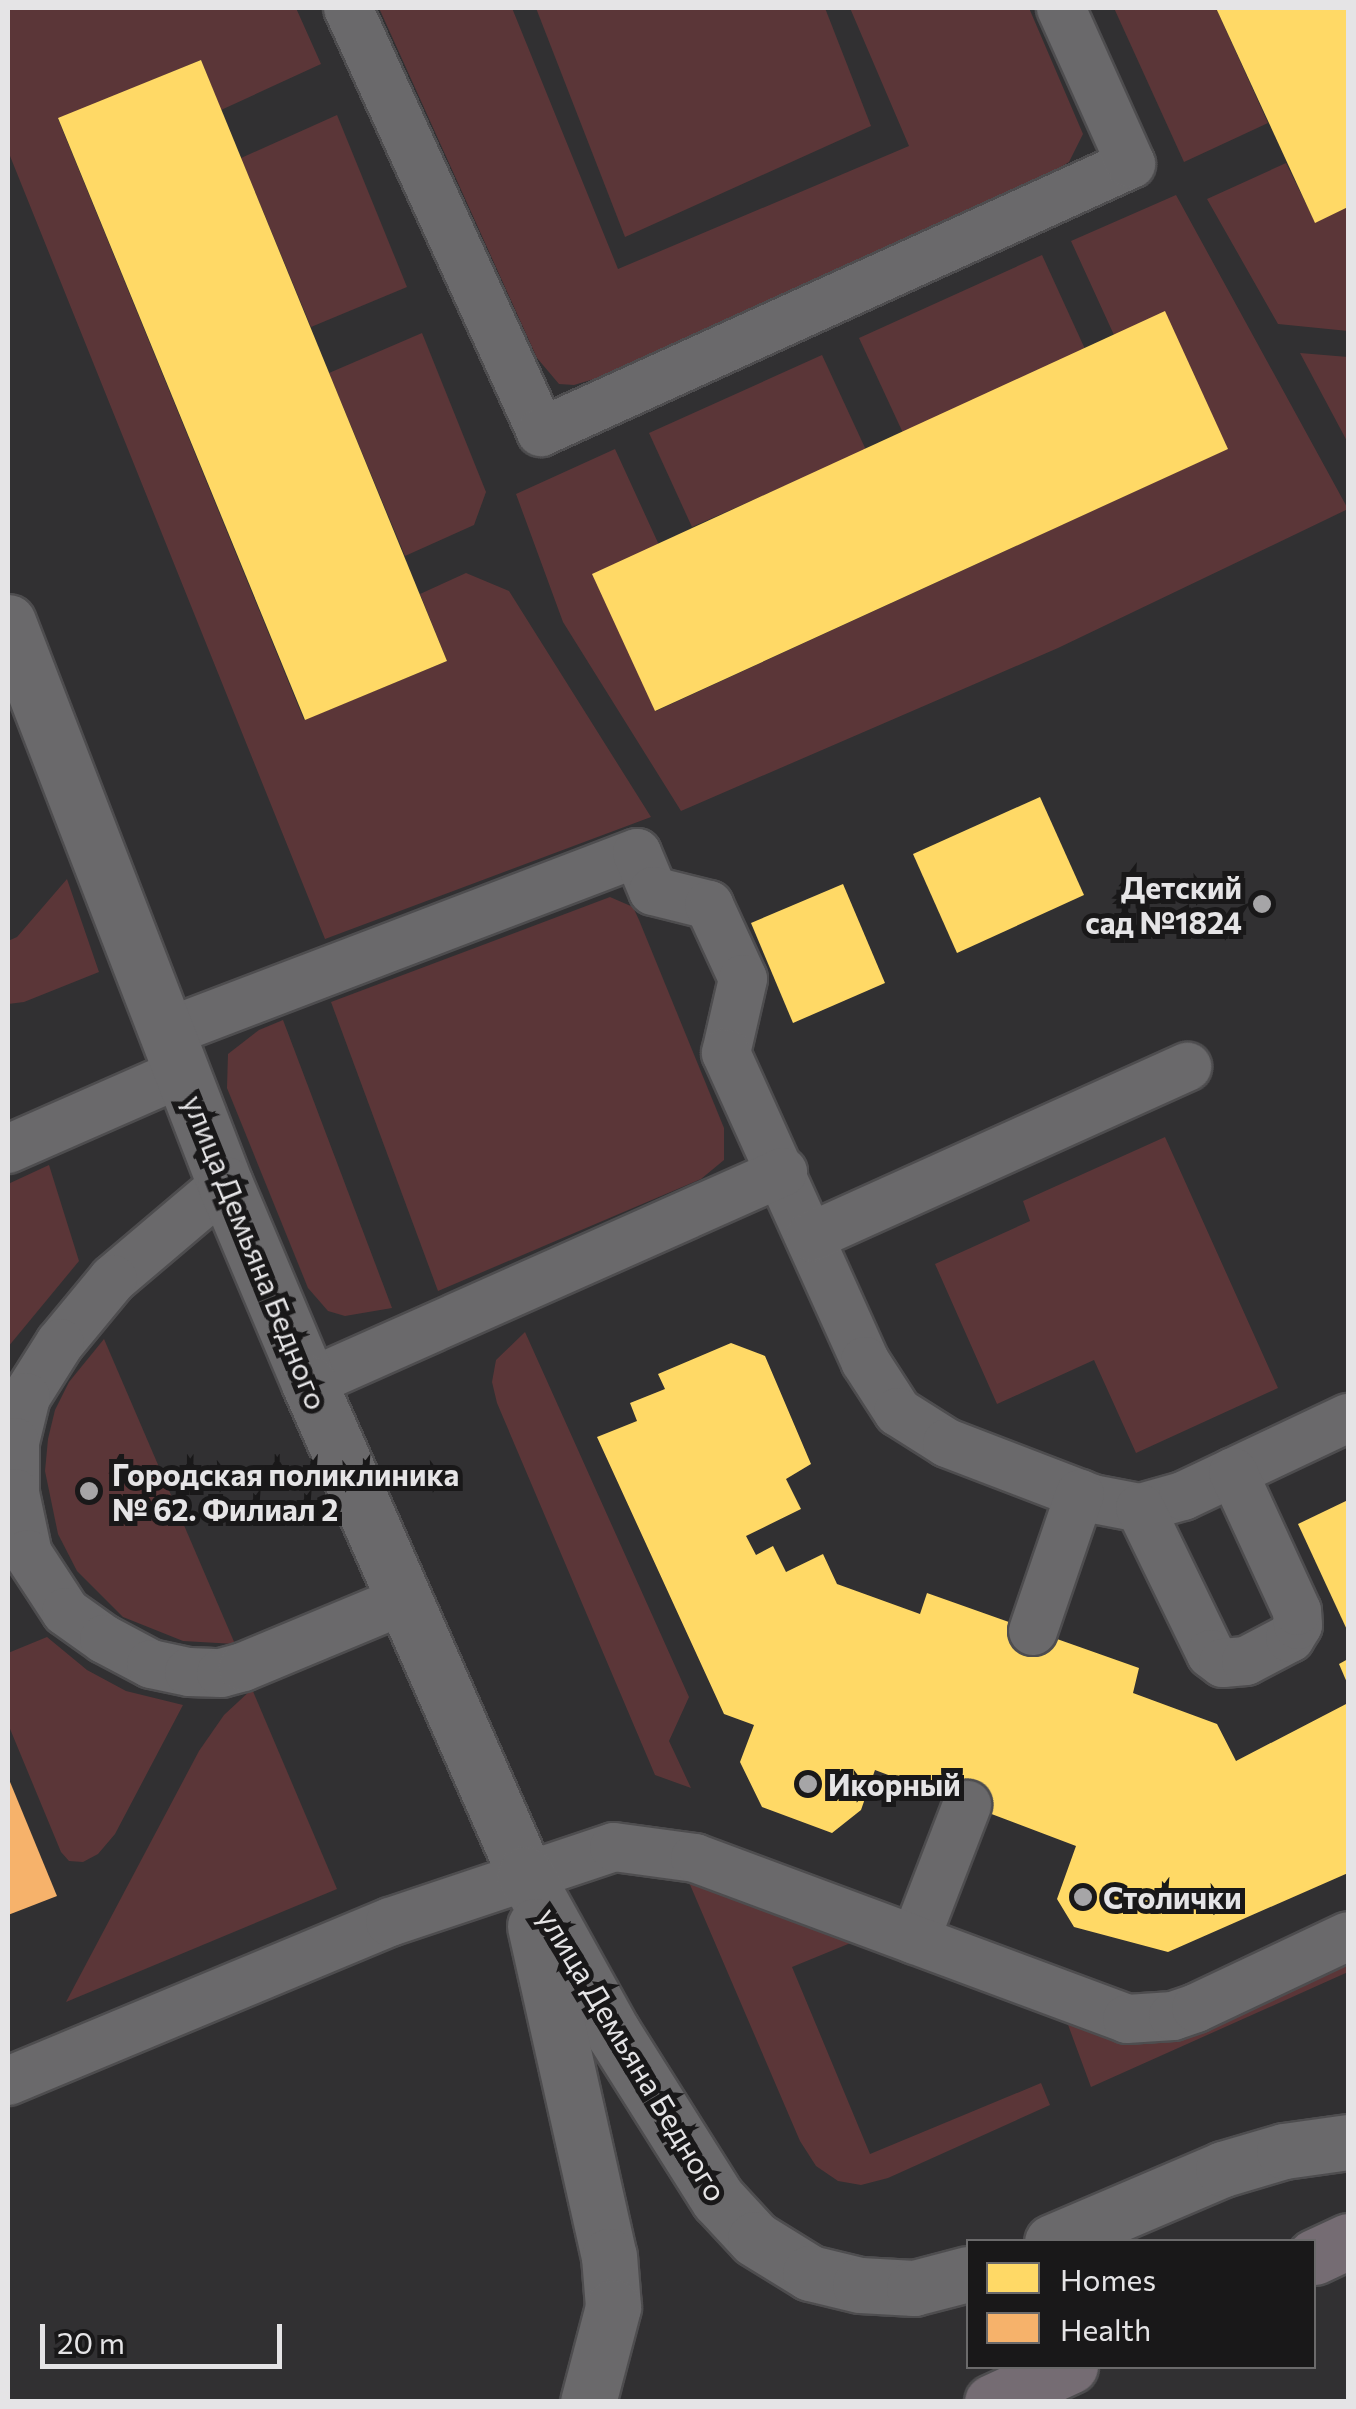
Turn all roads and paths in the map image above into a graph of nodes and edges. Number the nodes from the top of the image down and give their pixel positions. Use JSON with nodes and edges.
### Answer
{"nodes":[{"id":1,"x":348,"y":8,"type":"edge"},
{"id":2,"x":1060,"y":8,"type":"edge"},
{"id":3,"x":8,"y":622,"type":"edge"},
{"id":4,"x":176,"y":1052,"type":"junction"},
{"id":5,"x":1186,"y":1067,"type":"dead end"},
{"id":6,"x":8,"y":1149,"type":"edge"},
{"id":7,"x":783,"y":1172,"type":"junction"},
{"id":8,"x":225,"y":1184,"type":"junction"},
{"id":9,"x":810,"y":1237,"type":"junction"},
{"id":10,"x":309,"y":1384,"type":"junction"},
{"id":11,"x":1348,"y":1418,"type":"edge"},
{"id":12,"x":1233,"y":1472,"type":"junction"},
{"id":13,"x":1080,"y":1494,"type":"junction"},
{"id":14,"x":1140,"y":1508,"type":"junction"},
{"id":15,"x":406,"y":1599,"type":"junction"},
{"id":16,"x":1033,"y":1631,"type":"dead end"},
{"id":17,"x":967,"y":1805,"type":"dead end"},
{"id":18,"x":524,"y":1874,"type":"junction"},
{"id":19,"x":1348,"y":1936,"type":"edge"},
{"id":20,"x":915,"y":1940,"type":"junction"},
{"id":21,"x":8,"y":2081,"type":"edge"},
{"id":22,"x":1348,"y":2142,"type":"edge"},
{"id":23,"x":1059,"y":2239,"type":"edge"},
{"id":24,"x":1348,"y":2241,"type":"edge"},
{"id":25,"x":1316,"y":2256,"type":"edge"},
{"id":26,"x":966,"y":2275,"type":"edge"},
{"id":27,"x":1064,"y":2369,"type":"edge"},
{"id":28,"x":588,"y":2402,"type":"edge"},
{"id":29,"x":992,"y":2402,"type":"edge"}],
"edges":[{"from":1,"to":2,"type":"lane"},
{"from":3,"to":4,"type":"street","name":"улица Демьяна Бедного"},
{"from":4,"to":6,"type":"lane"},
{"from":4,"to":7,"type":"lane"},
{"from":4,"to":8,"type":"street","name":"улица Демьяна Бедного"},
{"from":5,"to":9,"type":"lane"},
{"from":7,"to":9,"type":"lane"},
{"from":7,"to":10,"type":"lane"},
{"from":8,"to":10,"type":"street","name":"улица Демьяна Бедного"},
{"from":8,"to":15,"type":"lane"},
{"from":9,"to":13,"type":"lane"},
{"from":10,"to":15,"type":"street","name":"улица Демьяна Бедного"},
{"from":11,"to":12,"type":"lane"},
{"from":12,"to":14,"type":"lane"},
{"from":12,"to":14,"type":"lane"},
{"from":13,"to":14,"type":"lane"},
{"from":13,"to":16,"type":"lane"},
{"from":15,"to":18,"type":"street","name":"улица Демьяна Бедного"},
{"from":17,"to":20,"type":"lane"},
{"from":18,"to":20,"type":"lane"},
{"from":18,"to":21,"type":"lane"},
{"from":18,"to":26,"type":"street","name":"улица Демьяна Бедного"},
{"from":18,"to":28,"type":"street","name":"улица Демьяна Бедного"},
{"from":19,"to":20,"type":"lane"},
{"from":22,"to":23,"type":"street"},
{"from":24,"to":25,"type":"main road"},
{"from":27,"to":29,"type":"main road"}]}
